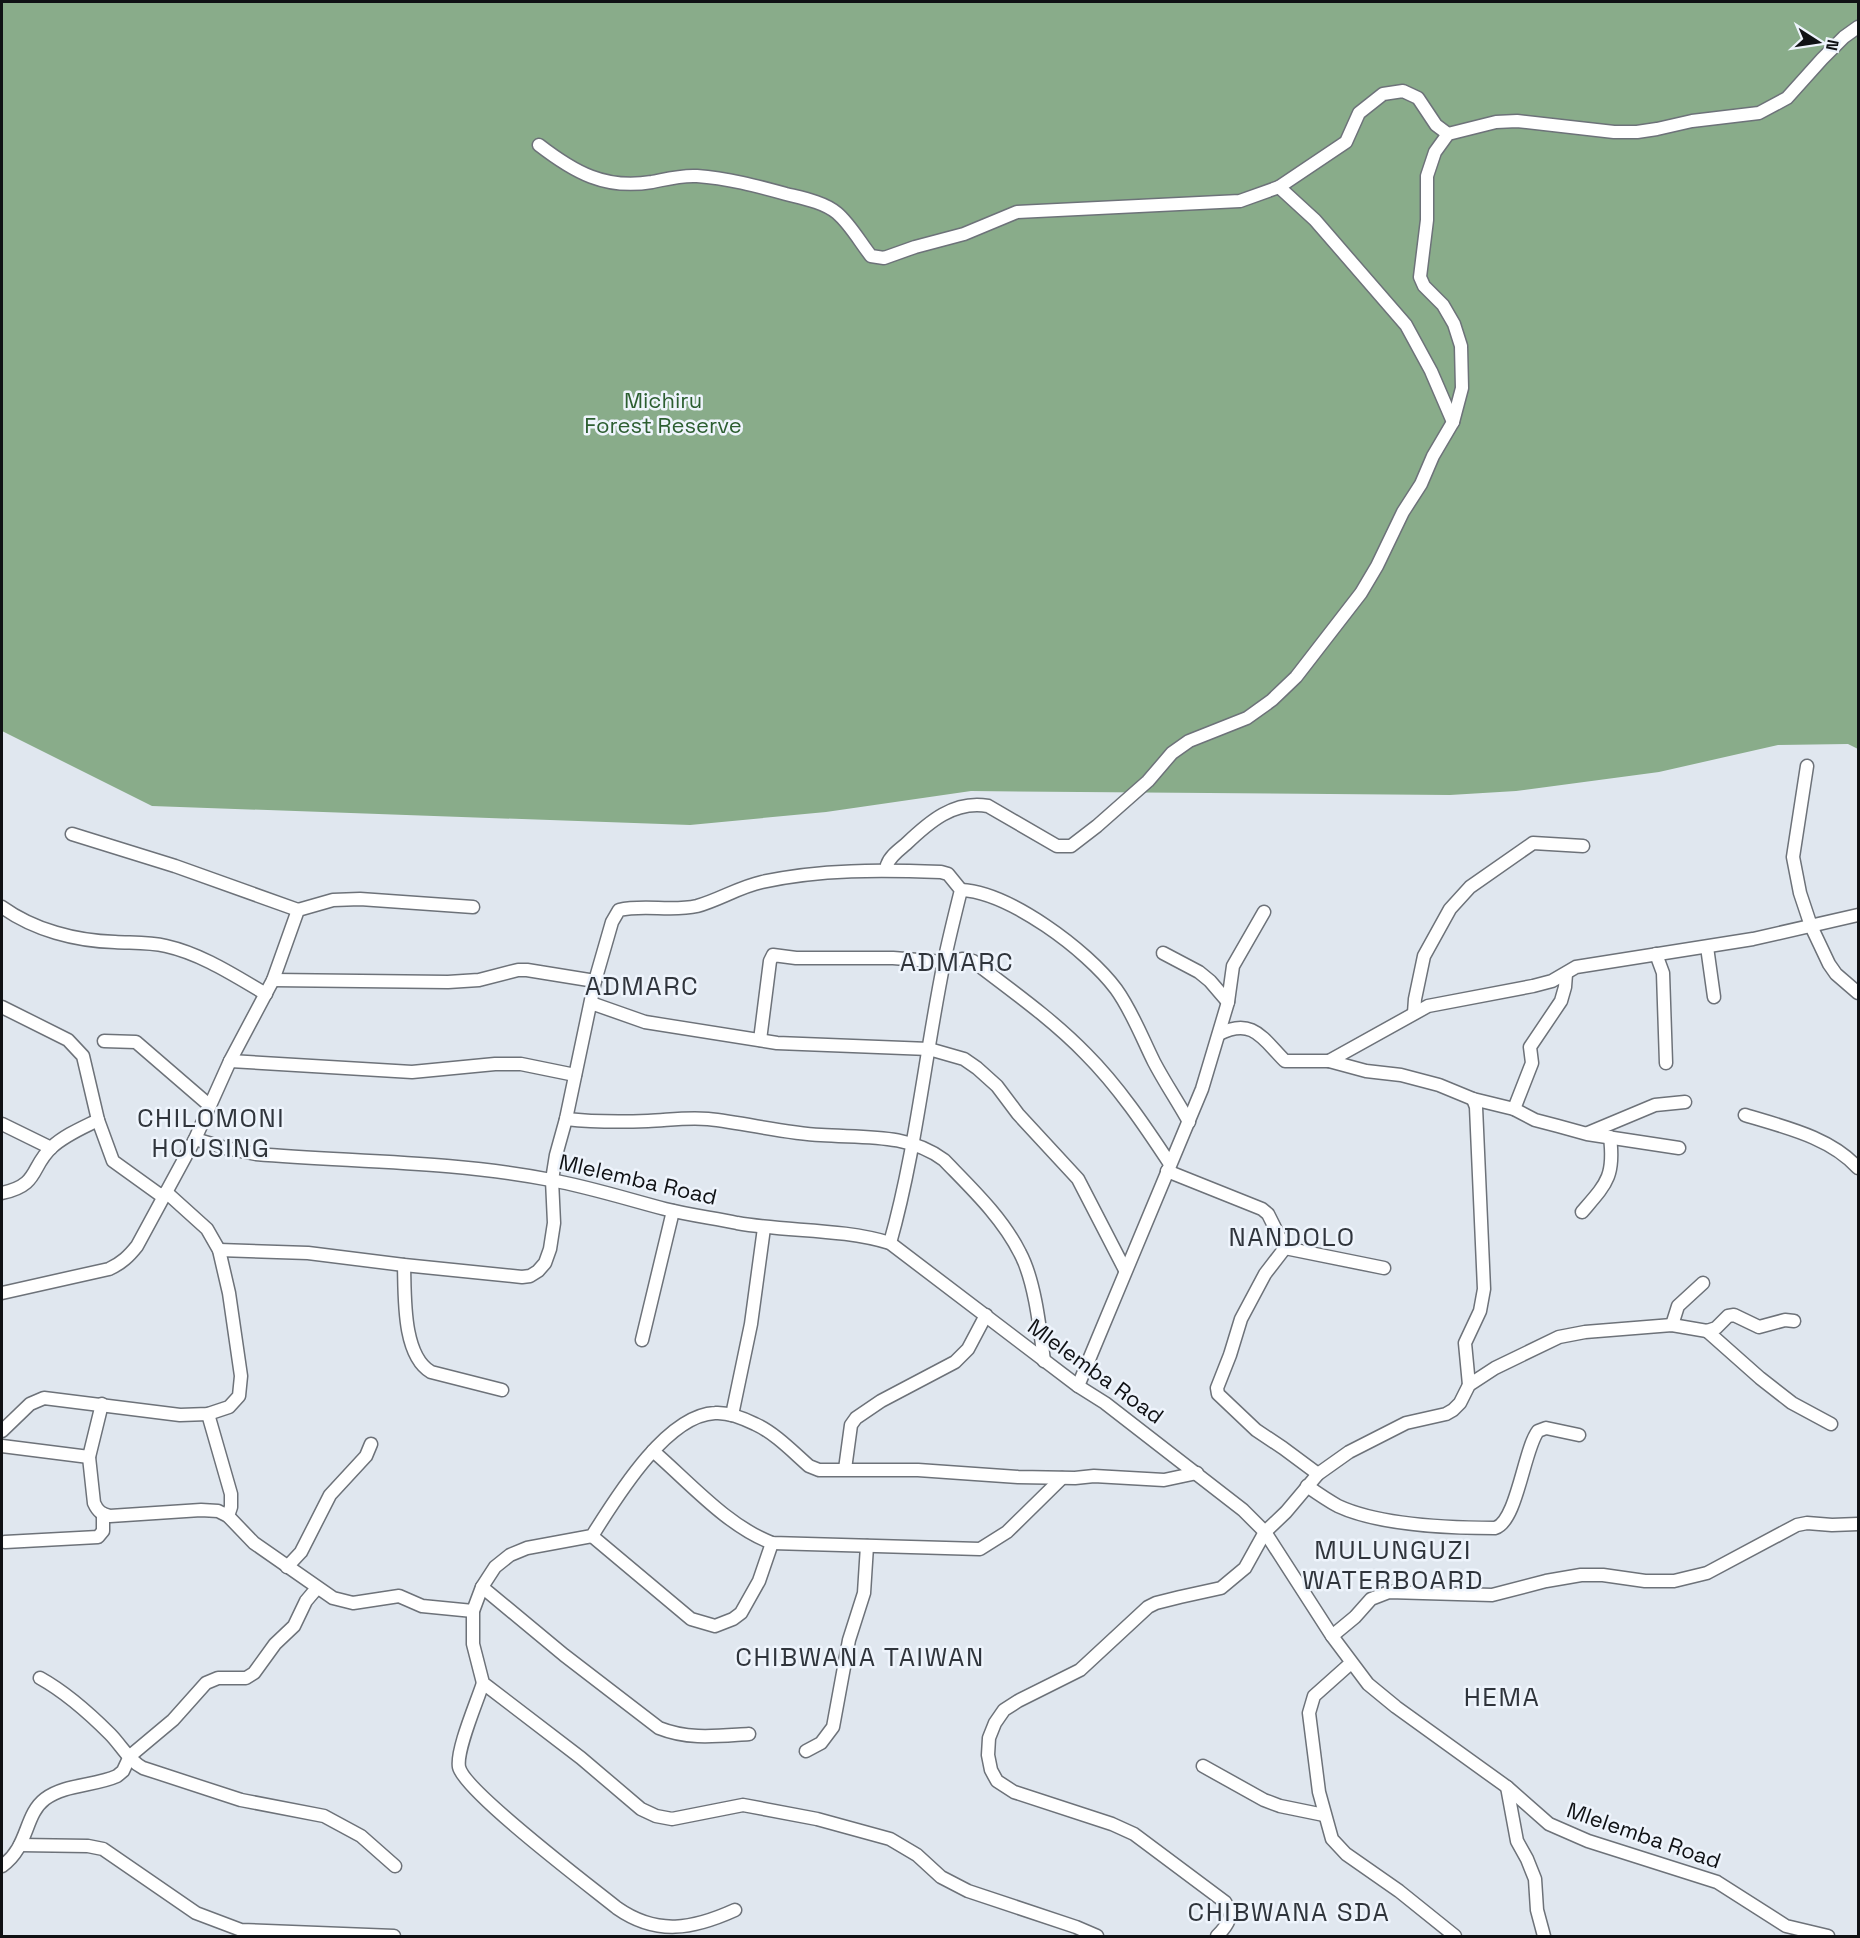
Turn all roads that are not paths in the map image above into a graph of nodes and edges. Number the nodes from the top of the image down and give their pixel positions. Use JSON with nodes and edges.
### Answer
{"nodes":[{"id":1,"x":1858,"y":27,"type":"edge"},
{"id":2,"x":1448,"y":134,"type":"junction"},
{"id":3,"x":538,"y":145,"type":"dead end"},
{"id":4,"x":1279,"y":187,"type":"junction"},
{"id":5,"x":1453,"y":422,"type":"junction"},
{"id":6,"x":1807,"y":766,"type":"dead end"},
{"id":7,"x":72,"y":834,"type":"dead end"},
{"id":8,"x":1583,"y":846,"type":"dead end"},
{"id":9,"x":889,"y":870,"type":"junction"},
{"id":10,"x":961,"y":890,"type":"junction"},
{"id":11,"x":2,"y":907,"type":"edge"},
{"id":12,"x":473,"y":907,"type":"dead end"},
{"id":13,"x":298,"y":910,"type":"junction"},
{"id":14,"x":1264,"y":912,"type":"dead end"},
{"id":15,"x":1858,"y":915,"type":"edge"},
{"id":16,"x":1811,"y":926,"type":"junction"},
{"id":17,"x":1707,"y":946,"type":"junction"},
{"id":18,"x":1163,"y":953,"type":"dead end"},
{"id":19,"x":1656,"y":954,"type":"junction"},
{"id":20,"x":944,"y":962,"type":"junction"},
{"id":21,"x":1566,"y":974,"type":"junction"},
{"id":22,"x":273,"y":980,"type":"junction"},
{"id":23,"x":595,"y":981,"type":"junction"},
{"id":24,"x":266,"y":993,"type":"junction"},
{"id":25,"x":1858,"y":993,"type":"edge"},
{"id":26,"x":1714,"y":997,"type":"dead end"},
{"id":27,"x":1228,"y":1002,"type":"junction"},
{"id":28,"x":591,"y":1003,"type":"junction"},
{"id":29,"x":2,"y":1007,"type":"edge"},
{"id":30,"x":1414,"y":1013,"type":"junction"},
{"id":31,"x":1219,"y":1034,"type":"junction"},
{"id":32,"x":760,"y":1040,"type":"junction"},
{"id":33,"x":104,"y":1041,"type":"dead end"},
{"id":34,"x":929,"y":1049,"type":"junction"},
{"id":35,"x":230,"y":1061,"type":"junction"},
{"id":36,"x":1329,"y":1061,"type":"junction"},
{"id":37,"x":1665,"y":1063,"type":"dead end"},
{"id":38,"x":575,"y":1075,"type":"junction"},
{"id":39,"x":1473,"y":1099,"type":"junction"},
{"id":40,"x":1685,"y":1102,"type":"dead end"},
{"id":41,"x":209,"y":1105,"type":"junction"},
{"id":42,"x":1514,"y":1109,"type":"junction"},
{"id":43,"x":1745,"y":1115,"type":"dead end"},
{"id":44,"x":566,"y":1119,"type":"junction"},
{"id":45,"x":98,"y":1120,"type":"junction"},
{"id":46,"x":1189,"y":1122,"type":"junction"},
{"id":47,"x":2,"y":1124,"type":"edge"},
{"id":48,"x":1587,"y":1134,"type":"junction"},
{"id":49,"x":1610,"y":1137,"type":"junction"},
{"id":50,"x":195,"y":1139,"type":"junction"},
{"id":51,"x":912,"y":1143,"type":"junction"},
{"id":52,"x":51,"y":1148,"type":"junction"},
{"id":53,"x":1679,"y":1148,"type":"dead end"},
{"id":54,"x":1169,"y":1167,"type":"junction"},
{"id":55,"x":1858,"y":1168,"type":"edge"},
{"id":56,"x":552,"y":1180,"type":"junction"},
{"id":57,"x":2,"y":1193,"type":"edge"},
{"id":58,"x":165,"y":1194,"type":"junction"},
{"id":59,"x":672,"y":1211,"type":"junction"},
{"id":60,"x":1582,"y":1212,"type":"dead end"},
{"id":61,"x":764,"y":1228,"type":"junction"},
{"id":62,"x":890,"y":1243,"type":"junction"},
{"id":63,"x":1285,"y":1248,"type":"junction"},
{"id":64,"x":219,"y":1250,"type":"junction"},
{"id":65,"x":404,"y":1265,"type":"junction"},
{"id":66,"x":1384,"y":1268,"type":"dead end"},
{"id":67,"x":1125,"y":1270,"type":"junction"},
{"id":68,"x":1703,"y":1283,"type":"dead end"},
{"id":69,"x":2,"y":1293,"type":"edge"},
{"id":70,"x":986,"y":1315,"type":"junction"},
{"id":71,"x":1794,"y":1321,"type":"dead end"},
{"id":72,"x":1672,"y":1324,"type":"junction"},
{"id":73,"x":1707,"y":1331,"type":"junction"},
{"id":74,"x":642,"y":1340,"type":"dead end"},
{"id":75,"x":1044,"y":1361,"type":"junction"},
{"id":76,"x":1469,"y":1385,"type":"junction"},
{"id":77,"x":1078,"y":1386,"type":"junction"},
{"id":78,"x":502,"y":1390,"type":"dead end"},
{"id":79,"x":102,"y":1404,"type":"junction"},
{"id":80,"x":208,"y":1414,"type":"junction"},
{"id":81,"x":732,"y":1415,"type":"junction"},
{"id":82,"x":1831,"y":1424,"type":"dead end"},
{"id":83,"x":2,"y":1431,"type":"edge"},
{"id":84,"x":1579,"y":1435,"type":"dead end"},
{"id":85,"x":371,"y":1444,"type":"dead end"},
{"id":86,"x":2,"y":1446,"type":"edge"},
{"id":87,"x":653,"y":1451,"type":"junction"},
{"id":88,"x":89,"y":1457,"type":"junction"},
{"id":89,"x":845,"y":1469,"type":"junction"},
{"id":90,"x":1197,"y":1473,"type":"junction"},
{"id":91,"x":1318,"y":1474,"type":"junction"},
{"id":92,"x":1062,"y":1478,"type":"junction"},
{"id":93,"x":1307,"y":1486,"type":"junction"},
{"id":94,"x":103,"y":1514,"type":"junction"},
{"id":95,"x":228,"y":1516,"type":"junction"},
{"id":96,"x":1858,"y":1524,"type":"edge"},
{"id":97,"x":1265,"y":1532,"type":"junction"},
{"id":98,"x":592,"y":1536,"type":"junction"},
{"id":99,"x":5,"y":1542,"type":"dead end"},
{"id":100,"x":772,"y":1543,"type":"junction"},
{"id":101,"x":867,"y":1545,"type":"junction"},
{"id":102,"x":287,"y":1567,"type":"junction"},
{"id":103,"x":482,"y":1587,"type":"junction"},
{"id":104,"x":317,"y":1588,"type":"junction"},
{"id":105,"x":473,"y":1611,"type":"junction"},
{"id":106,"x":1332,"y":1636,"type":"junction"},
{"id":107,"x":1351,"y":1663,"type":"junction"},
{"id":108,"x":40,"y":1678,"type":"dead end"},
{"id":109,"x":483,"y":1683,"type":"junction"},
{"id":110,"x":749,"y":1734,"type":"dead end"},
{"id":111,"x":806,"y":1751,"type":"dead end"},
{"id":112,"x":130,"y":1756,"type":"junction"},
{"id":113,"x":1203,"y":1766,"type":"dead end"},
{"id":114,"x":1507,"y":1787,"type":"junction"},
{"id":115,"x":1324,"y":1815,"type":"junction"},
{"id":116,"x":20,"y":1845,"type":"junction"},
{"id":117,"x":2,"y":1866,"type":"edge"},
{"id":118,"x":395,"y":1866,"type":"dead end"},
{"id":119,"x":735,"y":1910,"type":"dead end"},
{"id":120,"x":1786,"y":1926,"type":"junction"},
{"id":121,"x":241,"y":1934,"type":"edge"},
{"id":122,"x":394,"y":1936,"type":"edge"},
{"id":123,"x":1097,"y":1936,"type":"edge"},
{"id":124,"x":1217,"y":1936,"type":"edge"},
{"id":125,"x":1455,"y":1936,"type":"edge"},
{"id":126,"x":1544,"y":1936,"type":"edge"},
{"id":127,"x":1794,"y":1936,"type":"edge"},
{"id":128,"x":1828,"y":1936,"type":"edge"}],
"edges":[{"from":1,"to":2,"type":"street"},
{"from":2,"to":4,"type":"street"},
{"from":2,"to":5,"type":"street"},
{"from":3,"to":4,"type":"street"},
{"from":4,"to":5,"type":"street"},
{"from":5,"to":9,"type":"street"},
{"from":6,"to":16,"type":"street"},
{"from":7,"to":13,"type":"street"},
{"from":8,"to":30,"type":"street"},
{"from":9,"to":10,"type":"street"},
{"from":9,"to":23,"type":"street"},
{"from":10,"to":20,"type":"street"},
{"from":10,"to":46,"type":"street"},
{"from":11,"to":24,"type":"street"},
{"from":12,"to":13,"type":"street"},
{"from":13,"to":22,"type":"street"},
{"from":14,"to":27,"type":"street"},
{"from":15,"to":16,"type":"street"},
{"from":16,"to":17,"type":"street"},
{"from":16,"to":25,"type":"street"},
{"from":17,"to":19,"type":"street"},
{"from":17,"to":26,"type":"street"},
{"from":18,"to":27,"type":"street"},
{"from":19,"to":21,"type":"street"},
{"from":19,"to":37,"type":"street"},
{"from":20,"to":32,"type":"street"},
{"from":20,"to":34,"type":"street"},
{"from":20,"to":54,"type":"street"},
{"from":21,"to":30,"type":"street"},
{"from":21,"to":42,"type":"street"},
{"from":22,"to":23,"type":"street"},
{"from":22,"to":24,"type":"street"},
{"from":23,"to":28,"type":"street"},
{"from":24,"to":35,"type":"street"},
{"from":27,"to":31,"type":"street"},
{"from":28,"to":32,"type":"street"},
{"from":28,"to":38,"type":"street"},
{"from":29,"to":45,"type":"street"},
{"from":30,"to":36,"type":"street"},
{"from":31,"to":36,"type":"street"},
{"from":31,"to":46,"type":"street"},
{"from":32,"to":34,"type":"street"},
{"from":33,"to":41,"type":"street"},
{"from":34,"to":51,"type":"street"},
{"from":34,"to":67,"type":"street"},
{"from":35,"to":38,"type":"street"},
{"from":35,"to":41,"type":"street"},
{"from":36,"to":39,"type":"street"},
{"from":38,"to":44,"type":"street"},
{"from":39,"to":42,"type":"street"},
{"from":39,"to":76,"type":"street"},
{"from":40,"to":48,"type":"street"},
{"from":41,"to":50,"type":"street"},
{"from":42,"to":48,"type":"street"},
{"from":43,"to":55,"type":"street"},
{"from":44,"to":51,"type":"street"},
{"from":44,"to":56,"type":"street"},
{"from":45,"to":52,"type":"street"},
{"from":45,"to":58,"type":"street"},
{"from":46,"to":54,"type":"street"},
{"from":47,"to":52,"type":"street"},
{"from":48,"to":49,"type":"street"},
{"from":49,"to":53,"type":"street"},
{"from":49,"to":60,"type":"street"},
{"from":50,"to":56,"type":"street","name":"Mlelemba Road"},
{"from":50,"to":58,"type":"street"},
{"from":51,"to":62,"type":"street"},
{"from":51,"to":75,"type":"street"},
{"from":52,"to":57,"type":"street"},
{"from":54,"to":63,"type":"street"},
{"from":54,"to":67,"type":"street"},
{"from":56,"to":59,"type":"street","name":"Mlelemba Road"},
{"from":56,"to":65,"type":"street"},
{"from":58,"to":64,"type":"street"},
{"from":58,"to":69,"type":"street"},
{"from":59,"to":61,"type":"street","name":"Mlelemba Road"},
{"from":59,"to":74,"type":"street"},
{"from":61,"to":62,"type":"street","name":"Mlelemba Road"},
{"from":61,"to":81,"type":"street"},
{"from":62,"to":70,"type":"street","name":"Mlelemba Road"},
{"from":63,"to":66,"type":"street"},
{"from":63,"to":91,"type":"street"},
{"from":64,"to":65,"type":"street"},
{"from":64,"to":80,"type":"street"},
{"from":65,"to":78,"type":"street"},
{"from":67,"to":77,"type":"street"},
{"from":68,"to":72,"type":"street"},
{"from":70,"to":75,"type":"street","name":"Mlelemba Road"},
{"from":70,"to":89,"type":"street"},
{"from":71,"to":73,"type":"street"},
{"from":72,"to":73,"type":"street"},
{"from":72,"to":76,"type":"street"},
{"from":73,"to":82,"type":"street"},
{"from":75,"to":77,"type":"street","name":"Mlelemba Road"},
{"from":76,"to":91,"type":"street"},
{"from":77,"to":90,"type":"street","name":"Mlelemba Road"},
{"from":79,"to":80,"type":"street"},
{"from":79,"to":83,"type":"street"},
{"from":79,"to":88,"type":"street"},
{"from":80,"to":95,"type":"street"},
{"from":81,"to":87,"type":"street"},
{"from":81,"to":89,"type":"street"},
{"from":84,"to":93,"type":"street"},
{"from":85,"to":102,"type":"street"},
{"from":86,"to":88,"type":"street"},
{"from":87,"to":98,"type":"street"},
{"from":87,"to":100,"type":"street"},
{"from":88,"to":94,"type":"street"},
{"from":89,"to":92,"type":"street"},
{"from":90,"to":92,"type":"street"},
{"from":90,"to":97,"type":"street","name":"Mlelemba Road"},
{"from":91,"to":93,"type":"street"},
{"from":92,"to":101,"type":"street"},
{"from":93,"to":97,"type":"street"},
{"from":94,"to":95,"type":"street"},
{"from":94,"to":99,"type":"street"},
{"from":95,"to":102,"type":"street"},
{"from":96,"to":106,"type":"street"},
{"from":97,"to":106,"type":"street","name":"Mlelemba Road"},
{"from":97,"to":124,"type":"street"},
{"from":98,"to":100,"type":"street"},
{"from":98,"to":103,"type":"street"},
{"from":100,"to":101,"type":"street"},
{"from":101,"to":111,"type":"street"},
{"from":102,"to":104,"type":"street"},
{"from":103,"to":105,"type":"street"},
{"from":103,"to":110,"type":"street"},
{"from":104,"to":105,"type":"street"},
{"from":104,"to":112,"type":"street"},
{"from":105,"to":109,"type":"street"},
{"from":106,"to":107,"type":"street","name":"Mlelemba Road"},
{"from":107,"to":114,"type":"street","name":"Mlelemba Road"},
{"from":107,"to":115,"type":"street"},
{"from":108,"to":112,"type":"street"},
{"from":109,"to":119,"type":"street"},
{"from":109,"to":123,"type":"street"},
{"from":112,"to":116,"type":"street"},
{"from":112,"to":118,"type":"street"},
{"from":113,"to":115,"type":"street"},
{"from":114,"to":120,"type":"street","name":"Mlelemba Road"},
{"from":114,"to":126,"type":"street"},
{"from":115,"to":125,"type":"street"},
{"from":116,"to":117,"type":"street"},
{"from":116,"to":121,"type":"street"},
{"from":120,"to":127,"type":"street"},
{"from":120,"to":128,"type":"street","name":"Mlelemba Road"},
{"from":121,"to":122,"type":"street"}]}
